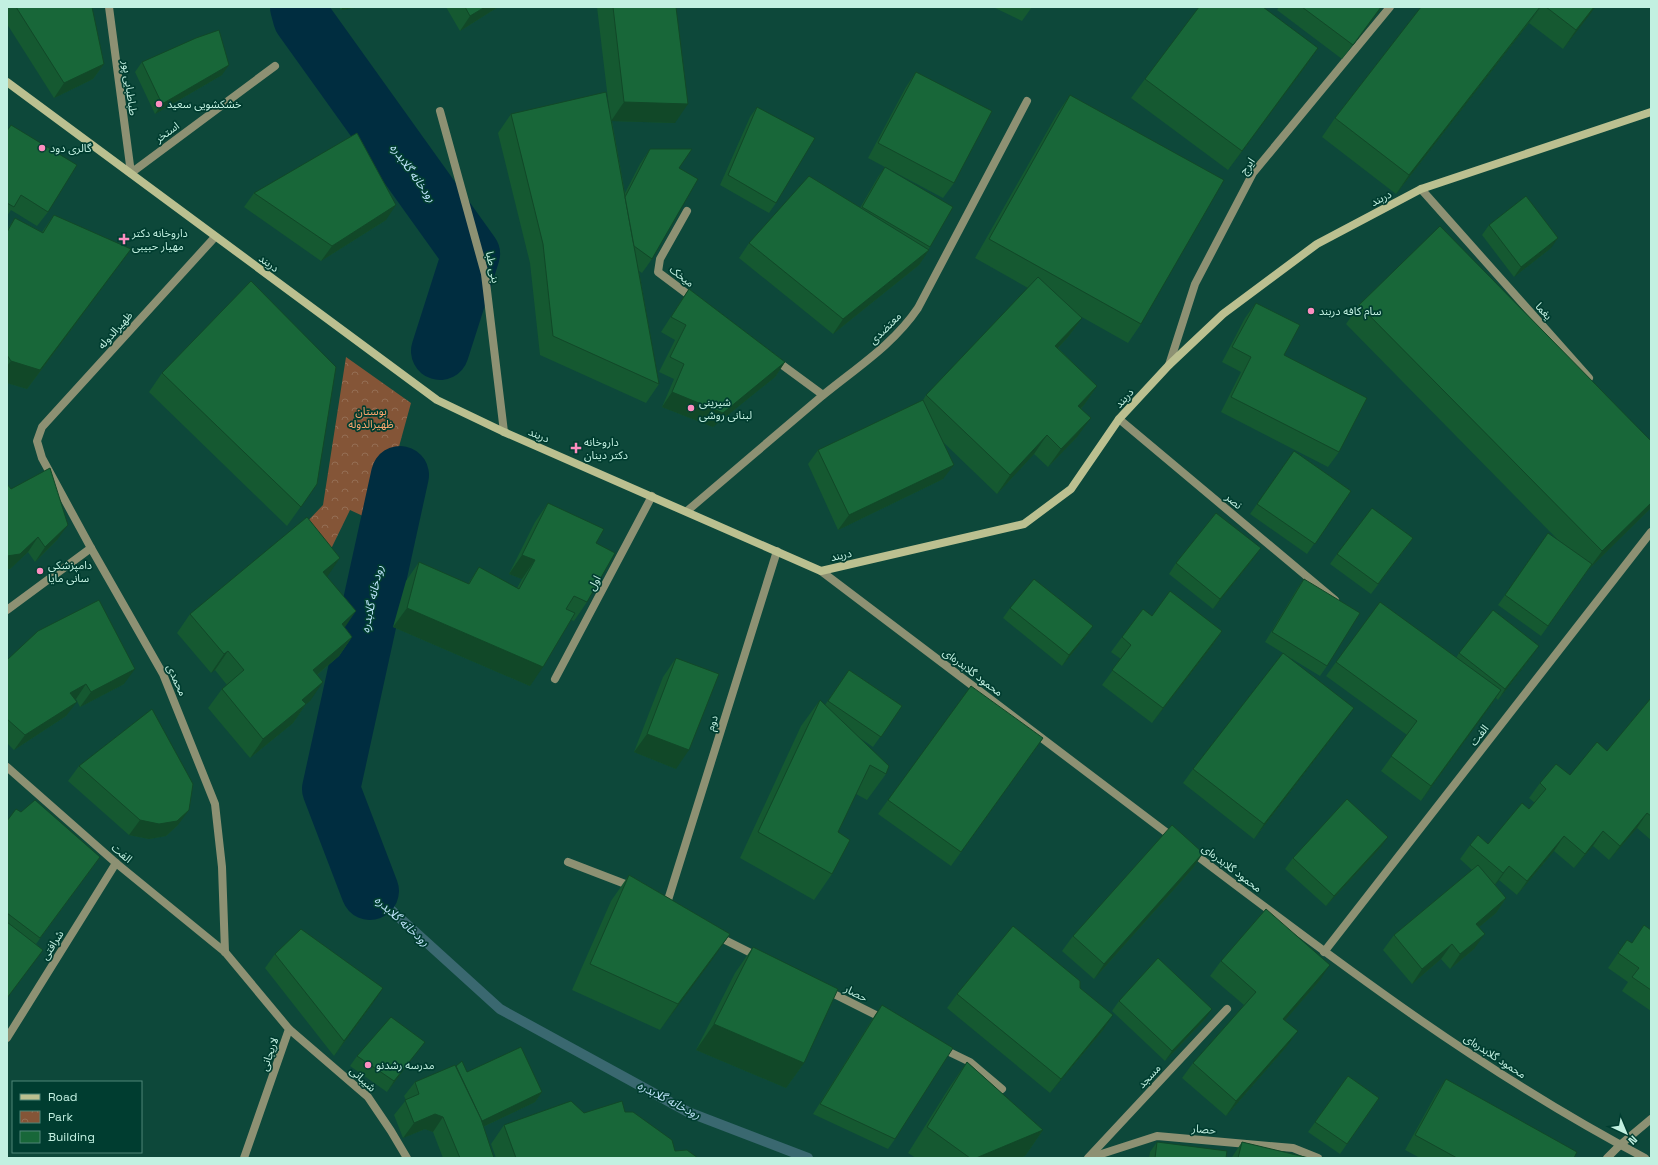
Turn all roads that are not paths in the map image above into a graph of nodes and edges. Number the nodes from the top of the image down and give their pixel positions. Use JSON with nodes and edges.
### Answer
{"nodes":[{"id":1,"x":109,"y":7,"type":"edge"},
{"id":2,"x":1390,"y":7,"type":"edge"},
{"id":3,"x":275,"y":66,"type":"dead end"},
{"id":4,"x":7,"y":82,"type":"edge"},
{"id":5,"x":1027,"y":101,"type":"dead end"},
{"id":6,"x":440,"y":111,"type":"dead end"},
{"id":7,"x":1651,"y":112,"type":"edge"},
{"id":8,"x":130,"y":173,"type":"junction"},
{"id":9,"x":1420,"y":189,"type":"junction"},
{"id":10,"x":687,"y":211,"type":"edge"},
{"id":11,"x":215,"y":237,"type":"junction"},
{"id":12,"x":698,"y":302,"type":"edge"},
{"id":13,"x":767,"y":353,"type":"edge"},
{"id":14,"x":1169,"y":365,"type":"junction"},
{"id":15,"x":1593,"y":383,"type":"edge"},
{"id":16,"x":823,"y":395,"type":"junction"},
{"id":17,"x":1119,"y":419,"type":"junction"},
{"id":18,"x":504,"y":432,"type":"junction"},
{"id":19,"x":37,"y":441,"type":"joint"},
{"id":20,"x":652,"y":496,"type":"junction"},
{"id":21,"x":687,"y":511,"type":"junction"},
{"id":22,"x":1651,"y":532,"type":"edge"},
{"id":23,"x":91,"y":548,"type":"junction"},
{"id":24,"x":777,"y":551,"type":"junction"},
{"id":25,"x":821,"y":571,"type":"junction"},
{"id":26,"x":1335,"y":600,"type":"edge"},
{"id":27,"x":7,"y":610,"type":"edge"},
{"id":28,"x":555,"y":679,"type":"dead end"},
{"id":29,"x":7,"y":766,"type":"edge"},
{"id":30,"x":568,"y":862,"type":"dead end"},
{"id":31,"x":116,"y":863,"type":"junction"},
{"id":32,"x":640,"y":889,"type":"edge"},
{"id":33,"x":668,"y":901,"type":"edge"},
{"id":34,"x":711,"y":933,"type":"edge"},
{"id":35,"x":226,"y":952,"type":"junction"},
{"id":36,"x":1324,"y":952,"type":"junction"},
{"id":37,"x":768,"y":961,"type":"edge"},
{"id":38,"x":818,"y":986,"type":"edge"},
{"id":39,"x":1227,"y":1009,"type":"dead end"},
{"id":40,"x":888,"y":1022,"type":"edge"},
{"id":41,"x":289,"y":1029,"type":"junction"},
{"id":42,"x":7,"y":1038,"type":"edge"},
{"id":43,"x":936,"y":1045,"type":"edge"},
{"id":44,"x":1002,"y":1089,"type":"dead end"},
{"id":45,"x":1651,"y":1119,"type":"edge"},
{"id":46,"x":1620,"y":1145,"type":"junction"},
{"id":47,"x":244,"y":1158,"type":"edge"},
{"id":48,"x":407,"y":1158,"type":"edge"},
{"id":49,"x":1088,"y":1158,"type":"edge"},
{"id":50,"x":1318,"y":1158,"type":"edge"},
{"id":51,"x":1607,"y":1158,"type":"edge"},
{"id":52,"x":1645,"y":1158,"type":"edge"}],
"edges":[{"from":1,"to":8,"type":"street","name":"طباطبایی پور"},
{"from":2,"to":14,"type":"street","name":"ایرج"},
{"from":3,"to":8,"type":"street","name":"استخر"},
{"from":4,"to":8,"type":"main road","name":"دربند"},
{"from":5,"to":16,"type":"street","name":"معتضدی"},
{"from":6,"to":18,"type":"street","name":"بنی طبا"},
{"from":7,"to":9,"type":"main road","name":"دربند"},
{"from":8,"to":11,"type":"main road","name":"دربند"},
{"from":9,"to":14,"type":"main road","name":"دربند"},
{"from":9,"to":15,"type":"street","name":"یغما"},
{"from":10,"to":12,"type":"street","name":"میخک"},
{"from":11,"to":18,"type":"main road","name":"دربند"},
{"from":11,"to":19,"type":"street","name":"ظهیرالدوله"},
{"from":13,"to":16,"type":"street"},
{"from":14,"to":17,"type":"main road","name":"دربند"},
{"from":16,"to":21,"type":"street","name":"معتضدی"},
{"from":17,"to":25,"type":"main road","name":"دربند"},
{"from":17,"to":26,"type":"street","name":"نصر"},
{"from":18,"to":20,"type":"main road","name":"دربند"},
{"from":19,"to":23,"type":"street","name":"محمدی"},
{"from":20,"to":21,"type":"main road","name":"دربند"},
{"from":20,"to":28,"type":"street","name":"اول"},
{"from":21,"to":24,"type":"main road","name":"دربند"},
{"from":22,"to":36,"type":"street","name":"الفت"},
{"from":23,"to":27,"type":"street"},
{"from":23,"to":35,"type":"street","name":"محمدی"},
{"from":24,"to":25,"type":"main road","name":"دربند"},
{"from":24,"to":33,"type":"street","name":"دوم"},
{"from":25,"to":36,"type":"street","name":"محمود گلابدره‌ای"},
{"from":29,"to":31,"type":"street","name":"الفت"},
{"from":30,"to":32,"type":"street"},
{"from":31,"to":35,"type":"street","name":"الفت"},
{"from":31,"to":42,"type":"street","name":"شرافتی"},
{"from":34,"to":37,"type":"street"},
{"from":35,"to":41,"type":"street","name":"لاریجانی"},
{"from":36,"to":46,"type":"street","name":"محمود گلابدره‌ای"},
{"from":38,"to":40,"type":"street","name":"حصار"},
{"from":39,"to":49,"type":"street","name":"مسجد"},
{"from":41,"to":47,"type":"street","name":"لاریجانی"},
{"from":41,"to":48,"type":"street","name":"شیبانی"},
{"from":43,"to":44,"type":"street"},
{"from":45,"to":46,"type":"street"},
{"from":46,"to":51,"type":"street"},
{"from":46,"to":52,"type":"street","name":"محمود گلابدره‌ای"},
{"from":49,"to":50,"type":"street","name":"حصار"}]}
